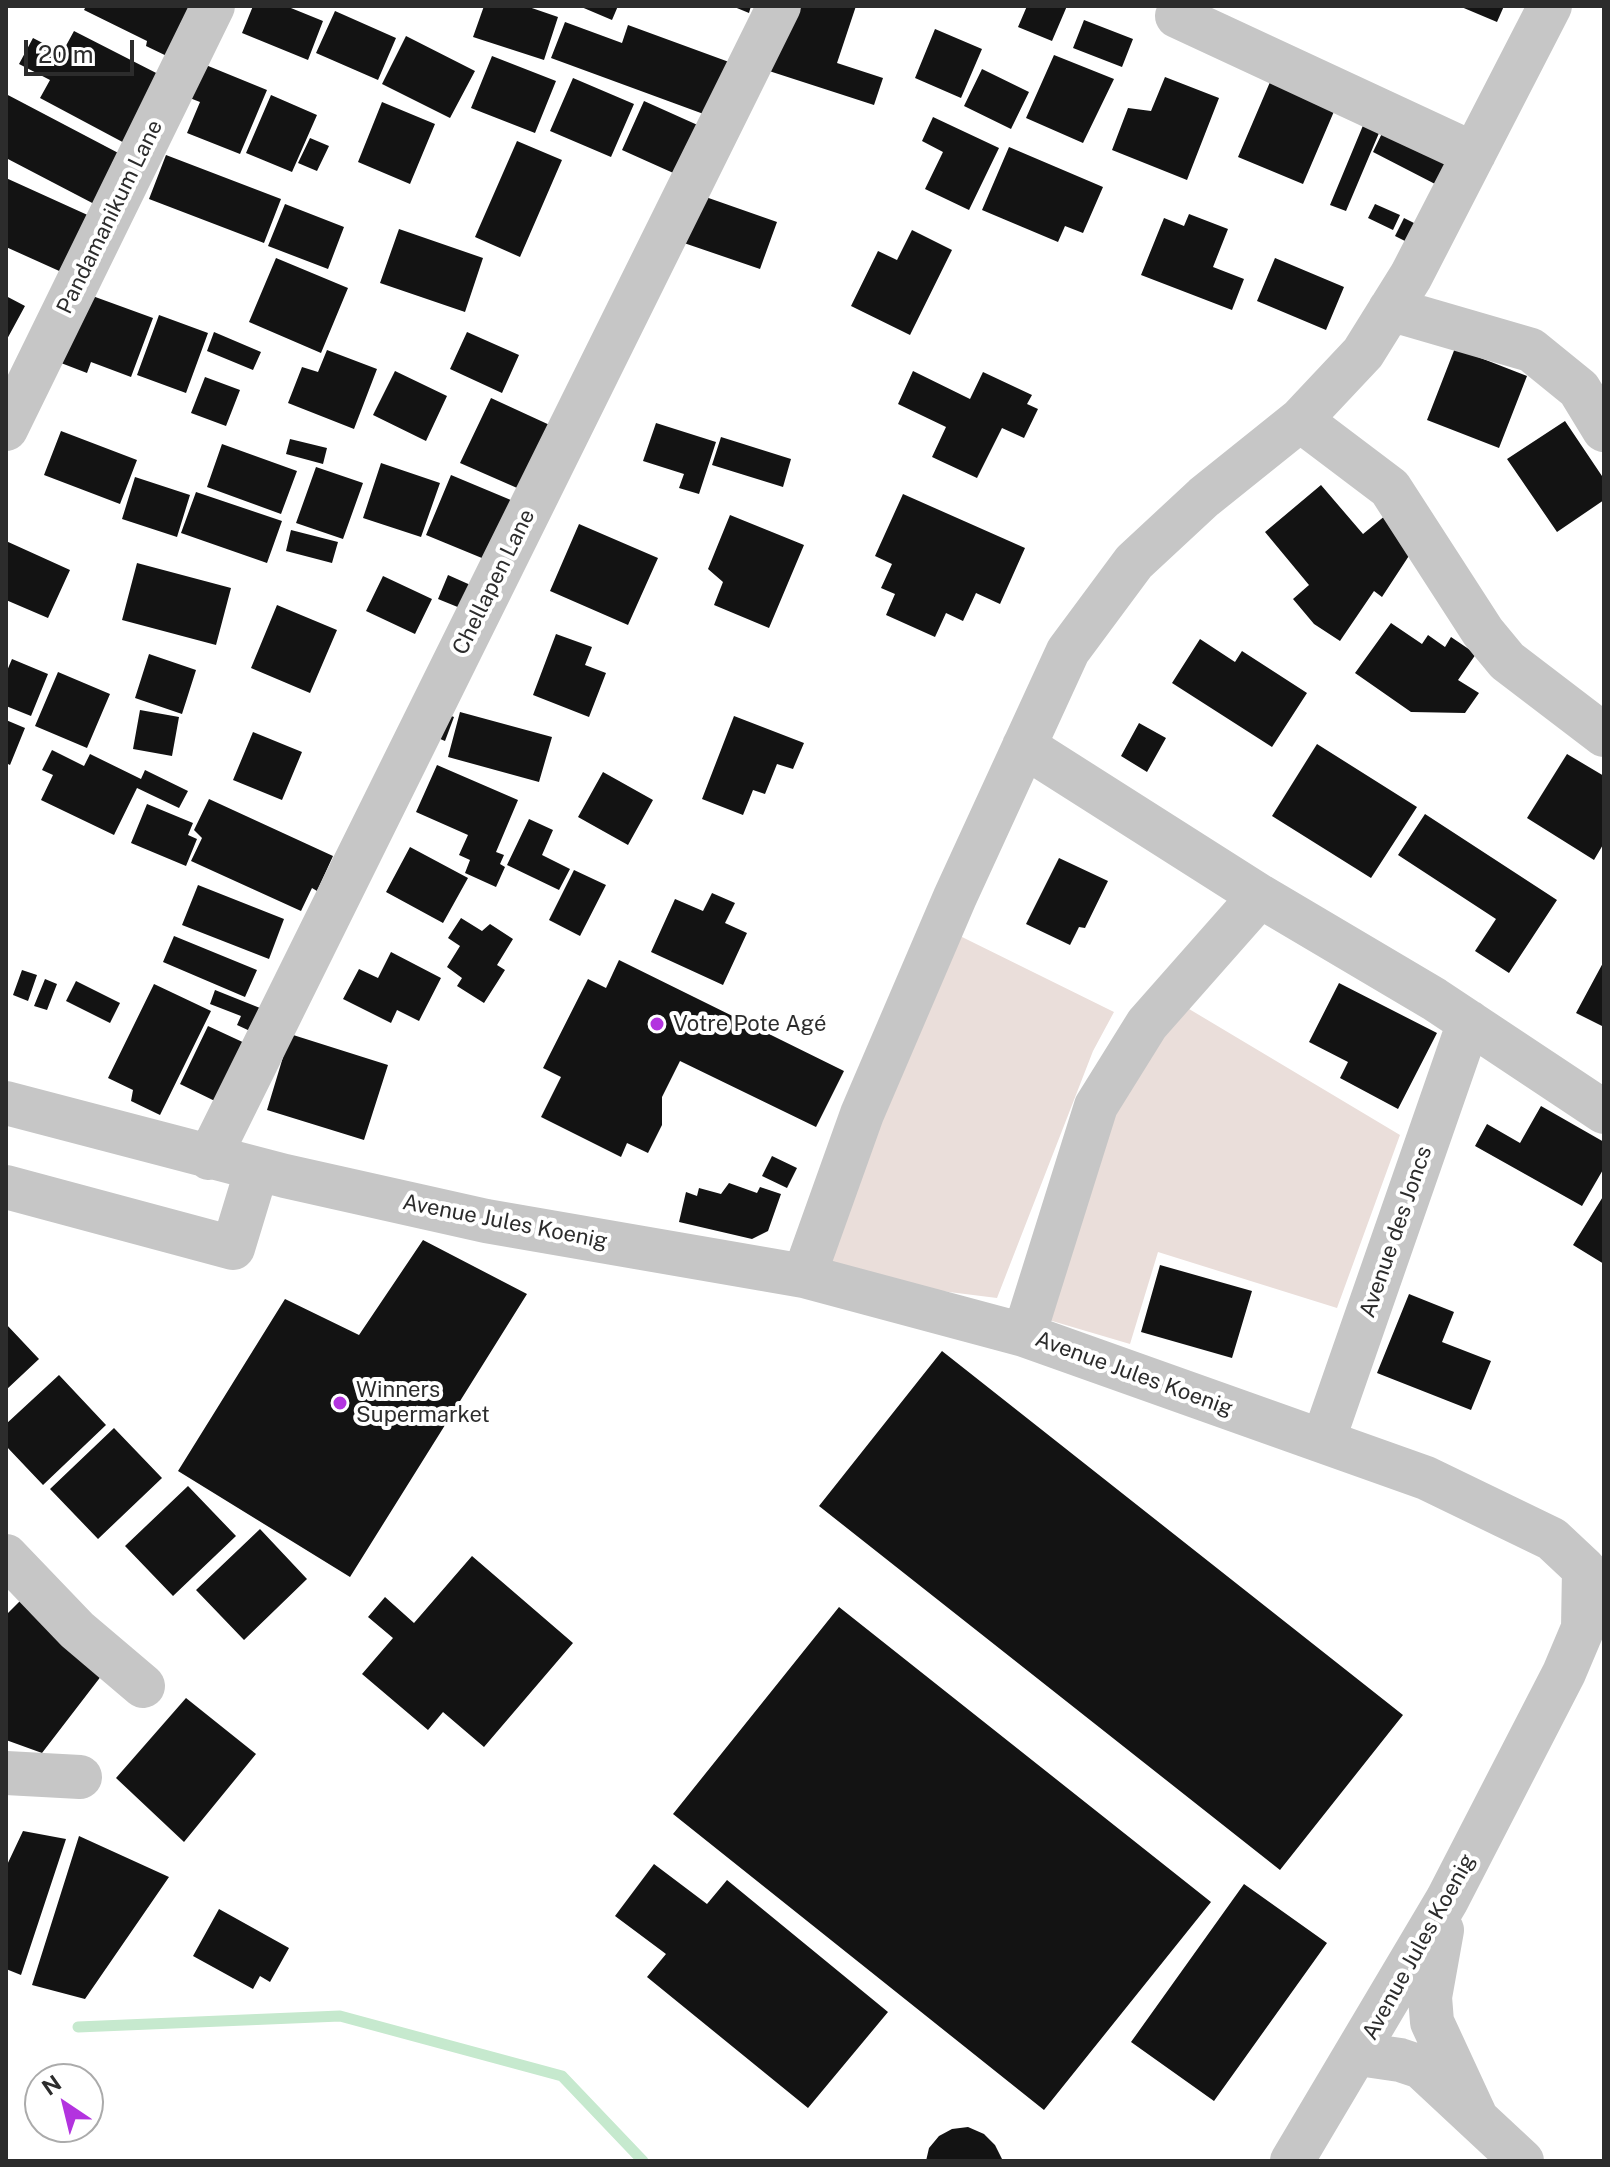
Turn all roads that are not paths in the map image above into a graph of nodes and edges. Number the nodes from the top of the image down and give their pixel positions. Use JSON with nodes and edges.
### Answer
{"nodes":[{"id":1,"x":213,"y":6,"type":"edge"},
{"id":2,"x":779,"y":6,"type":"edge"},
{"id":3,"x":1550,"y":6,"type":"edge"},
{"id":4,"x":1177,"y":16,"type":"dead end"},
{"id":5,"x":1474,"y":154,"type":"junction"},
{"id":6,"x":1390,"y":309,"type":"junction"},
{"id":7,"x":1300,"y":420,"type":"junction"},
{"id":8,"x":6,"y":429,"type":"edge"},
{"id":9,"x":1604,"y":430,"type":"edge"},
{"id":10,"x":1604,"y":735,"type":"edge"},
{"id":11,"x":1024,"y":746,"type":"junction"},
{"id":12,"x":1260,"y":896,"type":"junction"},
{"id":13,"x":1469,"y":1022,"type":"junction"},
{"id":14,"x":6,"y":1103,"type":"edge"},
{"id":15,"x":1604,"y":1112,"type":"edge"},
{"id":16,"x":209,"y":1158,"type":"junction"},
{"id":17,"x":257,"y":1169,"type":"junction"},
{"id":18,"x":6,"y":1187,"type":"edge"},
{"id":19,"x":804,"y":1276,"type":"junction"},
{"id":20,"x":1024,"y":1335,"type":"junction"},
{"id":21,"x":1323,"y":1441,"type":"junction"},
{"id":22,"x":6,"y":1556,"type":"edge"},
{"id":23,"x":1594,"y":1572,"type":"edge"},
{"id":24,"x":143,"y":1686,"type":"dead end"},
{"id":25,"x":6,"y":1773,"type":"edge"},
{"id":26,"x":80,"y":1777,"type":"dead end"},
{"id":27,"x":1447,"y":1900,"type":"junction"},
{"id":28,"x":1369,"y":2036,"type":"junction"},
{"id":29,"x":1438,"y":2037,"type":"junction"},
{"id":30,"x":1475,"y":2115,"type":"junction"},
{"id":31,"x":1292,"y":2161,"type":"edge"},
{"id":32,"x":1522,"y":2161,"type":"edge"}],
"edges":[{"from":1,"to":8,"type":"street","name":"Pandamanikum Lane"},
{"from":2,"to":16,"type":"street","name":"Chellapen Lane"},
{"from":3,"to":5,"type":"street"},
{"from":4,"to":5,"type":"street"},
{"from":5,"to":6,"type":"street"},
{"from":6,"to":7,"type":"street"},
{"from":6,"to":9,"type":"street"},
{"from":7,"to":10,"type":"street"},
{"from":7,"to":11,"type":"street"},
{"from":11,"to":12,"type":"street"},
{"from":11,"to":19,"type":"street"},
{"from":12,"to":13,"type":"street"},
{"from":12,"to":20,"type":"street"},
{"from":13,"to":15,"type":"street"},
{"from":13,"to":21,"type":"street","name":"Avenue des Joncs"},
{"from":14,"to":16,"type":"street","name":"Avenue Jules Koenig"},
{"from":16,"to":17,"type":"street","name":"Avenue Jules Koenig"},
{"from":17,"to":18,"type":"street"},
{"from":17,"to":19,"type":"street","name":"Avenue Jules Koenig"},
{"from":19,"to":20,"type":"street","name":"Avenue Jules Koenig"},
{"from":20,"to":21,"type":"street","name":"Avenue Jules Koenig"},
{"from":21,"to":23,"type":"street","name":"Avenue Jules Koenig"},
{"from":22,"to":24,"type":"street"},
{"from":23,"to":27,"type":"street","name":"Avenue Jules Koenig"},
{"from":25,"to":26,"type":"street"},
{"from":27,"to":28,"type":"street","name":"Avenue Jules Koenig"},
{"from":27,"to":29,"type":"street"},
{"from":28,"to":29,"type":"street"},
{"from":28,"to":30,"type":"street"},
{"from":28,"to":31,"type":"street","name":"Avenue Jules Koenig"},
{"from":29,"to":30,"type":"street"},
{"from":30,"to":32,"type":"street"}]}
